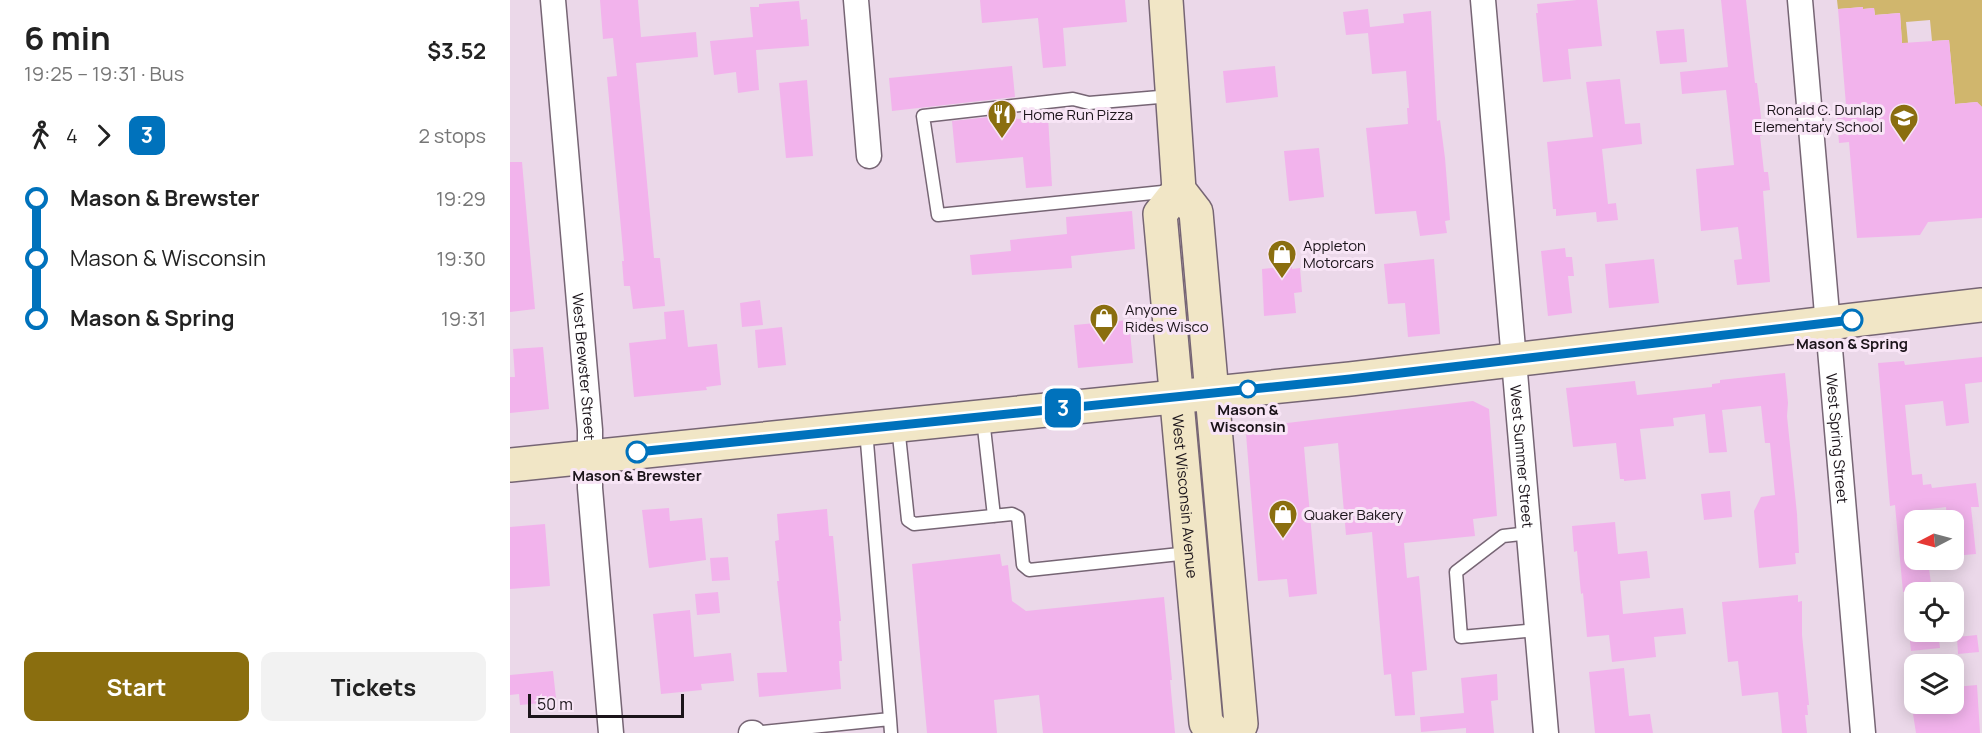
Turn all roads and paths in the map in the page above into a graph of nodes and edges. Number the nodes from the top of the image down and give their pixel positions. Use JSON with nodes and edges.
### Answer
{"nodes":[{"id":1,"x":553,"y":0,"type":"edge"},
{"id":2,"x":856,"y":0,"type":"edge"},
{"id":3,"x":1166,"y":0,"type":"edge"},
{"id":4,"x":1483,"y":0,"type":"edge"},
{"id":5,"x":1800,"y":0,"type":"edge"},
{"id":6,"x":1172,"y":96,"type":"junction"},
{"id":7,"x":869,"y":156,"type":"dead end"},
{"id":8,"x":1169,"y":202,"type":"junction"},
{"id":9,"x":1982,"y":305,"type":"edge"},
{"id":10,"x":1827,"y":323,"type":"junction"},
{"id":11,"x":1514,"y":359,"type":"junction"},
{"id":12,"x":1212,"y":393,"type":"junction"},
{"id":13,"x":1176,"y":396,"type":"junction"},
{"id":14,"x":983,"y":416,"type":"junction"},
{"id":15,"x":898,"y":425,"type":"junction"},
{"id":16,"x":866,"y":428,"type":"junction"},
{"id":17,"x":590,"y":457,"type":"junction"},
{"id":18,"x":510,"y":465,"type":"edge"},
{"id":19,"x":994,"y":516,"type":"junction"},
{"id":20,"x":1528,"y":533,"type":"junction"},
{"id":21,"x":1190,"y":553,"type":"junction"},
{"id":22,"x":1536,"y":630,"type":"junction"},
{"id":23,"x":1237,"y":678,"type":"junction"},
{"id":24,"x":890,"y":719,"type":"junction"},
{"id":25,"x":611,"y":733,"type":"edge"},
{"id":26,"x":752,"y":733,"type":"edge"},
{"id":27,"x":891,"y":733,"type":"edge"},
{"id":28,"x":1215,"y":733,"type":"edge"},
{"id":29,"x":1237,"y":733,"type":"edge"},
{"id":30,"x":1546,"y":733,"type":"edge"},
{"id":31,"x":1863,"y":733,"type":"edge"}],
"edges":[{"from":1,"to":17,"type":"street","name":"West Brewster Street"},
{"from":2,"to":7,"type":"street"},
{"from":3,"to":6,"type":"main road","name":"West Wisconsin Avenue"},
{"from":4,"to":11,"type":"street","name":"West Summer Street"},
{"from":5,"to":10,"type":"street","name":"West Spring Street"},
{"from":6,"to":8,"type":"main road","name":"West Wisconsin Avenue"},
{"from":6,"to":8,"type":"lane"},
{"from":8,"to":12,"type":"main road"},
{"from":8,"to":13,"type":"main road","name":"West Wisconsin Avenue"},
{"from":9,"to":10,"type":"main road"},
{"from":10,"to":11,"type":"main road"},
{"from":10,"to":31,"type":"street","name":"West Spring Street"},
{"from":11,"to":12,"type":"main road"},
{"from":11,"to":20,"type":"street","name":"West Summer Street"},
{"from":12,"to":13,"type":"main road"},
{"from":12,"to":23,"type":"main road"},
{"from":13,"to":14,"type":"main road"},
{"from":13,"to":21,"type":"main road","name":"West Wisconsin Avenue"},
{"from":13,"to":23,"type":"main road"},
{"from":14,"to":15,"type":"main road"},
{"from":14,"to":19,"type":"lane"},
{"from":15,"to":16,"type":"main road"},
{"from":15,"to":19,"type":"lane"},
{"from":16,"to":17,"type":"main road"},
{"from":16,"to":24,"type":"lane"},
{"from":17,"to":18,"type":"main road"},
{"from":17,"to":25,"type":"street","name":"West Brewster Street"},
{"from":19,"to":21,"type":"lane"},
{"from":20,"to":22,"type":"street","name":"West Summer Street"},
{"from":20,"to":22,"type":"lane"},
{"from":21,"to":28,"type":"main road","name":"West Wisconsin Avenue"},
{"from":22,"to":30,"type":"street","name":"West Summer Street"},
{"from":23,"to":29,"type":"main road"},
{"from":24,"to":26,"type":"lane"},
{"from":24,"to":27,"type":"lane"}]}
